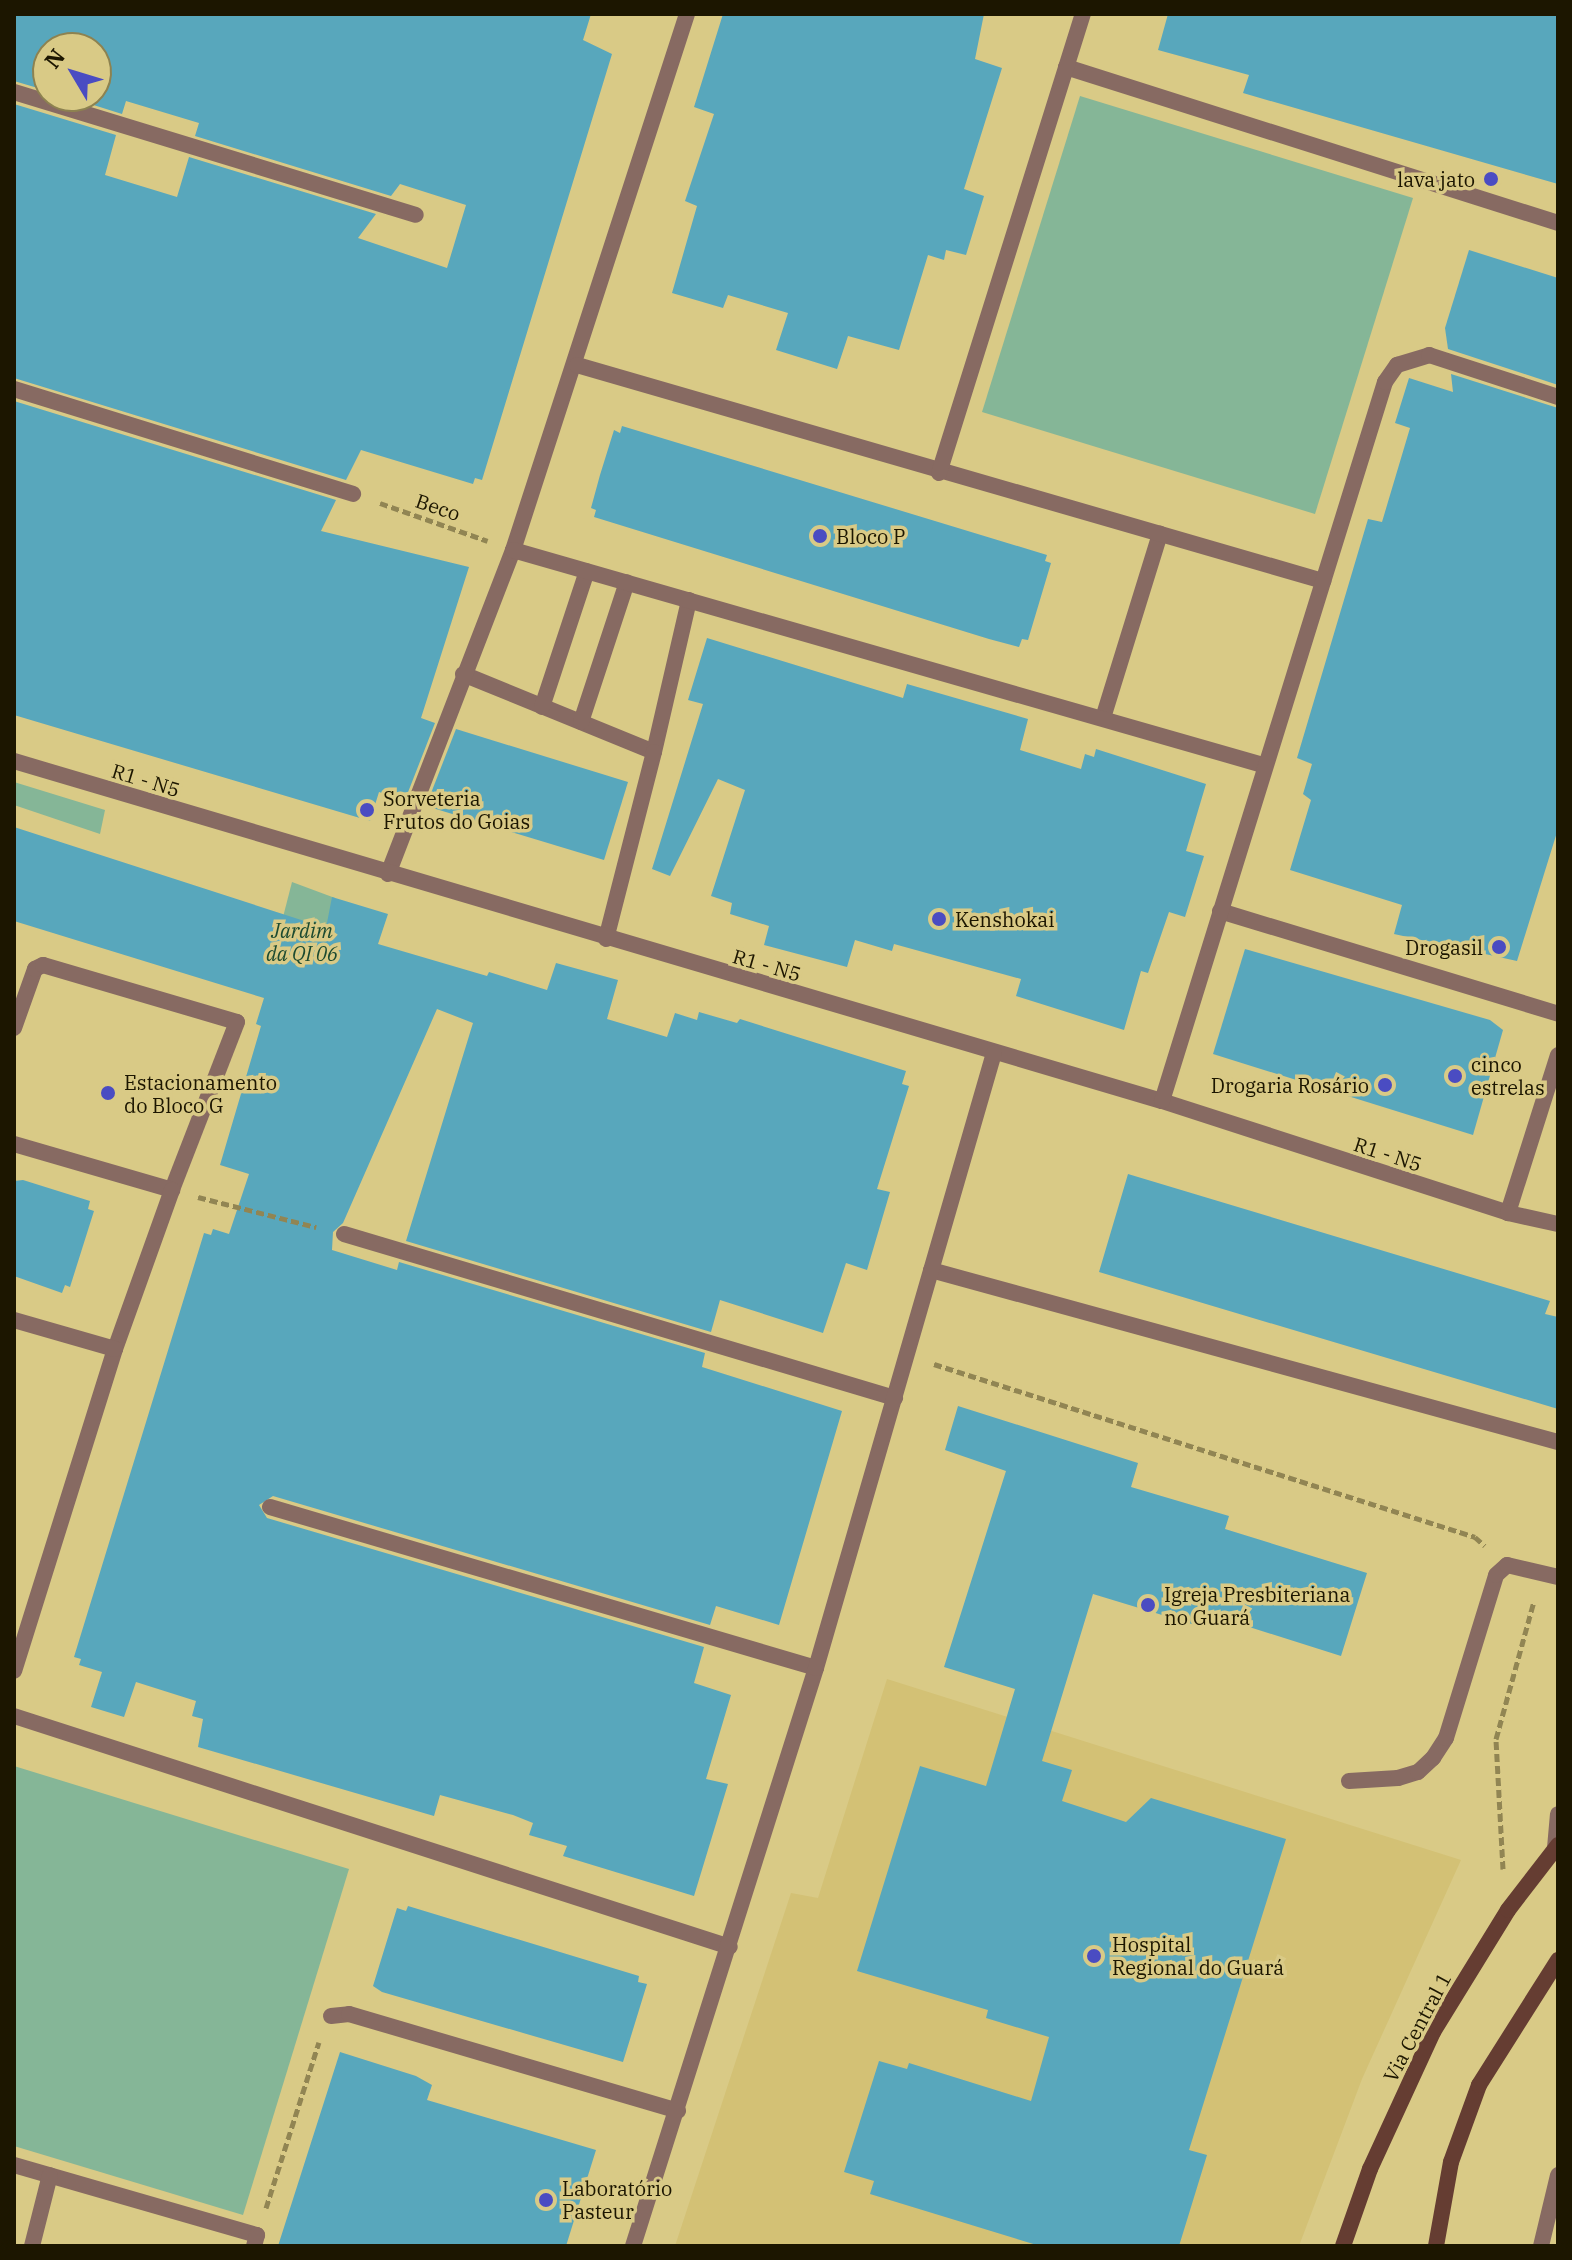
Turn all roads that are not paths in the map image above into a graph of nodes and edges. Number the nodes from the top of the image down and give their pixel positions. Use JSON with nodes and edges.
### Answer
{"nodes":[{"id":1,"x":687,"y":14,"type":"edge"},
{"id":2,"x":1083,"y":14,"type":"edge"},
{"id":3,"x":1066,"y":67,"type":"junction"},
{"id":4,"x":14,"y":92,"type":"edge"},
{"id":5,"x":416,"y":215,"type":"dead end"},
{"id":6,"x":1558,"y":223,"type":"edge"},
{"id":7,"x":577,"y":365,"type":"junction"},
{"id":8,"x":14,"y":389,"type":"edge"},
{"id":9,"x":1558,"y":397,"type":"edge"},
{"id":10,"x":939,"y":473,"type":"junction"},
{"id":11,"x":353,"y":494,"type":"road end"},
{"id":12,"x":1160,"y":534,"type":"junction"},
{"id":13,"x":513,"y":550,"type":"junction"},
{"id":14,"x":587,"y":571,"type":"junction"},
{"id":15,"x":1323,"y":581,"type":"junction"},
{"id":16,"x":627,"y":582,"type":"junction"},
{"id":17,"x":689,"y":600,"type":"junction"},
{"id":18,"x":463,"y":674,"type":"junction"},
{"id":19,"x":542,"y":707,"type":"junction"},
{"id":20,"x":1103,"y":718,"type":"junction"},
{"id":21,"x":581,"y":722,"type":"junction"},
{"id":22,"x":654,"y":752,"type":"junction"},
{"id":23,"x":14,"y":761,"type":"edge"},
{"id":24,"x":1263,"y":765,"type":"junction"},
{"id":25,"x":388,"y":874,"type":"junction"},
{"id":26,"x":1220,"y":911,"type":"junction"},
{"id":27,"x":606,"y":939,"type":"junction"},
{"id":28,"x":1558,"y":1014,"type":"edge"},
{"id":29,"x":14,"y":1028,"type":"edge"},
{"id":30,"x":994,"y":1053,"type":"junction"},
{"id":31,"x":1557,"y":1063,"type":"edge"},
{"id":32,"x":1162,"y":1101,"type":"junction"},
{"id":33,"x":14,"y":1144,"type":"edge"},
{"id":34,"x":172,"y":1190,"type":"junction"},
{"id":35,"x":1508,"y":1213,"type":"junction"},
{"id":36,"x":1558,"y":1224,"type":"edge"},
{"id":37,"x":344,"y":1234,"type":"road end"},
{"id":38,"x":931,"y":1270,"type":"junction"},
{"id":39,"x":14,"y":1320,"type":"edge"},
{"id":40,"x":115,"y":1349,"type":"junction"},
{"id":41,"x":895,"y":1398,"type":"junction"},
{"id":42,"x":1558,"y":1442,"type":"edge"},
{"id":43,"x":270,"y":1507,"type":"dead end"},
{"id":44,"x":1558,"y":1577,"type":"edge"},
{"id":45,"x":816,"y":1668,"type":"junction"},
{"id":46,"x":14,"y":1671,"type":"edge"},
{"id":47,"x":14,"y":1716,"type":"edge"},
{"id":48,"x":1349,"y":1781,"type":"dead end"},
{"id":49,"x":1558,"y":1814,"type":"edge"},
{"id":50,"x":1557,"y":1846,"type":"edge"},
{"id":51,"x":730,"y":1947,"type":"junction"},
{"id":52,"x":1558,"y":1960,"type":"edge"},
{"id":53,"x":331,"y":2016,"type":"road end"},
{"id":54,"x":678,"y":2111,"type":"junction"},
{"id":55,"x":14,"y":2165,"type":"edge"},
{"id":56,"x":50,"y":2175,"type":"junction"},
{"id":57,"x":1558,"y":2175,"type":"edge"},
{"id":58,"x":256,"y":2241,"type":"edge"},
{"id":59,"x":32,"y":2246,"type":"edge"},
{"id":60,"x":633,"y":2246,"type":"edge"},
{"id":61,"x":1343,"y":2246,"type":"edge"},
{"id":62,"x":1436,"y":2246,"type":"edge"},
{"id":63,"x":1541,"y":2246,"type":"edge"}],
"edges":[{"from":1,"to":7,"type":"street"},
{"from":2,"to":3,"type":"street"},
{"from":3,"to":6,"type":"street"},
{"from":3,"to":10,"type":"street"},
{"from":4,"to":5,"type":"street"},
{"from":7,"to":10,"type":"street"},
{"from":7,"to":13,"type":"street"},
{"from":8,"to":11,"type":"street"},
{"from":9,"to":15,"type":"street"},
{"from":10,"to":12,"type":"street"},
{"from":12,"to":15,"type":"street"},
{"from":12,"to":20,"type":"street"},
{"from":13,"to":14,"type":"street"},
{"from":13,"to":18,"type":"street"},
{"from":14,"to":16,"type":"street"},
{"from":14,"to":19,"type":"street"},
{"from":15,"to":24,"type":"street"},
{"from":16,"to":17,"type":"street"},
{"from":16,"to":21,"type":"street"},
{"from":17,"to":20,"type":"street"},
{"from":17,"to":22,"type":"street"},
{"from":18,"to":19,"type":"street"},
{"from":18,"to":25,"type":"street"},
{"from":19,"to":21,"type":"street"},
{"from":20,"to":24,"type":"street"},
{"from":21,"to":22,"type":"street"},
{"from":22,"to":27,"type":"street"},
{"from":23,"to":25,"type":"street","name":"R1 - N5"},
{"from":24,"to":26,"type":"street"},
{"from":25,"to":27,"type":"street","name":"R1 - N5"},
{"from":26,"to":28,"type":"street"},
{"from":26,"to":32,"type":"street"},
{"from":27,"to":30,"type":"street","name":"R1 - N5"},
{"from":29,"to":34,"type":"street"},
{"from":30,"to":32,"type":"street","name":"R1 - N5"},
{"from":30,"to":38,"type":"street"},
{"from":31,"to":35,"type":"street"},
{"from":32,"to":35,"type":"street","name":"R1 - N5"},
{"from":33,"to":34,"type":"street"},
{"from":34,"to":40,"type":"street"},
{"from":35,"to":36,"type":"street","name":"R1 - N5"},
{"from":37,"to":41,"type":"street"},
{"from":38,"to":41,"type":"street"},
{"from":38,"to":42,"type":"street"},
{"from":39,"to":40,"type":"street"},
{"from":40,"to":46,"type":"street"},
{"from":41,"to":45,"type":"street"},
{"from":43,"to":45,"type":"street"},
{"from":44,"to":48,"type":"street"},
{"from":45,"to":51,"type":"street"},
{"from":47,"to":51,"type":"street"},
{"from":49,"to":50,"type":"street"},
{"from":50,"to":61,"type":"street","name":"Via Central 1"},
{"from":51,"to":54,"type":"street"},
{"from":52,"to":62,"type":"street"},
{"from":53,"to":54,"type":"street"},
{"from":54,"to":60,"type":"street"},
{"from":55,"to":56,"type":"street"},
{"from":56,"to":58,"type":"street"},
{"from":56,"to":59,"type":"street"},
{"from":57,"to":63,"type":"street"}]}
